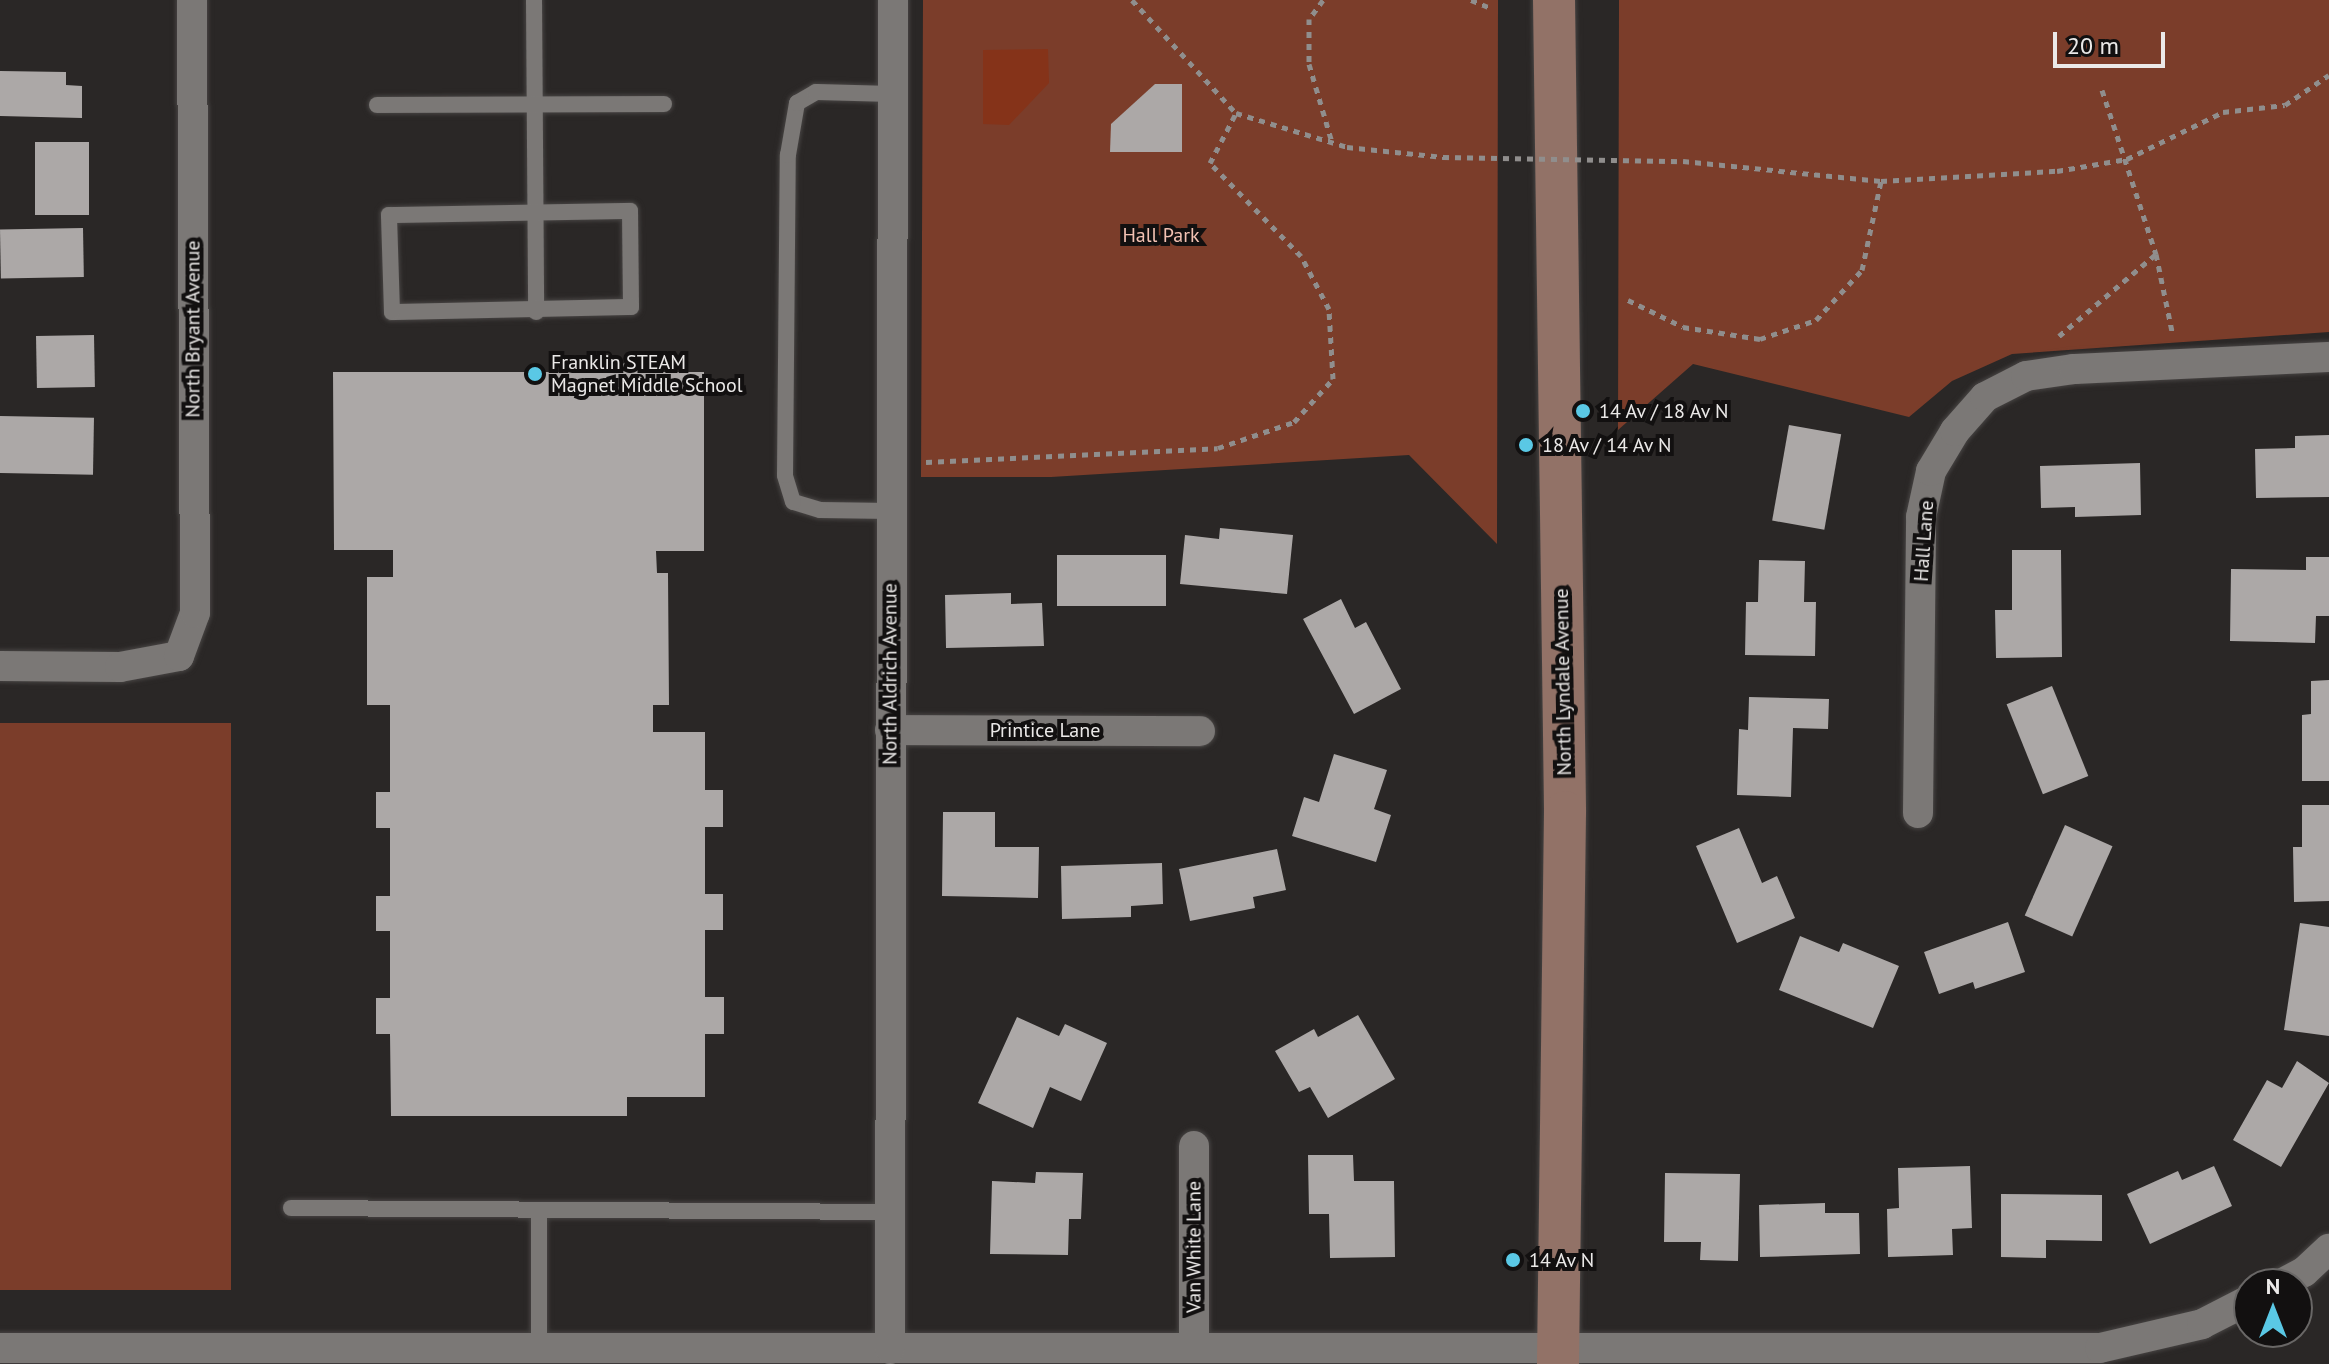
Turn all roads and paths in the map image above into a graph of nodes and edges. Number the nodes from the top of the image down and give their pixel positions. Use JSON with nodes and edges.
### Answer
{"nodes":[{"id":1,"x":192,"y":0,"type":"edge"},
{"id":2,"x":534,"y":0,"type":"edge"},
{"id":3,"x":893,"y":0,"type":"edge"},
{"id":4,"x":1132,"y":0,"type":"edge"},
{"id":5,"x":1323,"y":0,"type":"edge"},
{"id":6,"x":1471,"y":0,"type":"edge"},
{"id":7,"x":1554,"y":0,"type":"edge"},
{"id":8,"x":1491,"y":8,"type":"dead end"},
{"id":9,"x":2329,"y":75,"type":"edge"},
{"id":10,"x":2102,"y":90,"type":"dead end"},
{"id":11,"x":893,"y":94,"type":"junction"},
{"id":12,"x":535,"y":103,"type":"junction"},
{"id":13,"x":664,"y":104,"type":"dead end"},
{"id":14,"x":377,"y":105,"type":"dead end"},
{"id":15,"x":1236,"y":113,"type":"junction"},
{"id":16,"x":1332,"y":142,"type":"junction"},
{"id":17,"x":2127,"y":159,"type":"junction"},
{"id":18,"x":1881,"y":181,"type":"junction"},
{"id":19,"x":535,"y":211,"type":"junction"},
{"id":20,"x":2156,"y":254,"type":"junction"},
{"id":21,"x":1628,"y":300,"type":"dead end"},
{"id":22,"x":536,"y":312,"type":"junction"},
{"id":23,"x":2051,"y":344,"type":"dead end"},
{"id":24,"x":2329,"y":357,"type":"edge"},
{"id":25,"x":2179,"y":364,"type":"junction"},
{"id":26,"x":921,"y":462,"type":"dead end"},
{"id":27,"x":891,"y":511,"type":"junction"},
{"id":28,"x":0,"y":666,"type":"edge"},
{"id":29,"x":890,"y":730,"type":"junction"},
{"id":30,"x":1200,"y":731,"type":"dead end"},
{"id":31,"x":1918,"y":813,"type":"dead end"},
{"id":32,"x":1194,"y":1146,"type":"dead end"},
{"id":33,"x":291,"y":1208,"type":"dead end"},
{"id":34,"x":890,"y":1212,"type":"junction"},
{"id":35,"x":539,"y":1213,"type":"junction"},
{"id":36,"x":2329,"y":1249,"type":"edge"},
{"id":37,"x":2308,"y":1268,"type":"edge"},
{"id":38,"x":2233,"y":1308,"type":"edge"},
{"id":39,"x":0,"y":1348,"type":"edge"},
{"id":40,"x":1194,"y":1348,"type":"junction"},
{"id":41,"x":539,"y":1349,"type":"junction"},
{"id":42,"x":890,"y":1349,"type":"junction"},
{"id":43,"x":1259,"y":1356,"type":"edge"},
{"id":44,"x":1413,"y":1356,"type":"edge"},
{"id":45,"x":1558,"y":1356,"type":"edge"},
{"id":46,"x":1090,"y":1357,"type":"edge"}],
"edges":[{"from":1,"to":28,"type":"street","name":"North Bryant Avenue"},
{"from":2,"to":12,"type":"lane"},
{"from":3,"to":11,"type":"street","name":"North Aldrich Avenue"},
{"from":4,"to":15,"type":"path"},
{"from":5,"to":16,"type":"path"},
{"from":6,"to":8,"type":"path"},
{"from":7,"to":45,"type":"street","name":"North Lyndale Avenue"},
{"from":9,"to":17,"type":"path"},
{"from":10,"to":17,"type":"path"},
{"from":11,"to":27,"type":"street","name":"North Aldrich Avenue"},
{"from":11,"to":27,"type":"lane"},
{"from":12,"to":13,"type":"lane"},
{"from":12,"to":14,"type":"lane"},
{"from":12,"to":19,"type":"lane"},
{"from":15,"to":16,"type":"path"},
{"from":15,"to":26,"type":"path"},
{"from":16,"to":18,"type":"path","bridge":true},
{"from":17,"to":18,"type":"path"},
{"from":17,"to":20,"type":"path"},
{"from":18,"to":21,"type":"path"},
{"from":19,"to":22,"type":"lane"},
{"from":19,"to":22,"type":"lane"},
{"from":19,"to":22,"type":"lane"},
{"from":20,"to":23,"type":"path"},
{"from":20,"to":25,"type":"path"},
{"from":24,"to":25,"type":"street","name":"Hall Lane"},
{"from":25,"to":31,"type":"street","name":"Hall Lane"},
{"from":27,"to":29,"type":"street","name":"North Aldrich Avenue"},
{"from":29,"to":30,"type":"street","name":"Printice Lane"},
{"from":29,"to":34,"type":"street","name":"North Aldrich Avenue"},
{"from":32,"to":40,"type":"street","name":"Van White Lane"},
{"from":33,"to":35,"type":"lane"},
{"from":34,"to":35,"type":"lane"},
{"from":34,"to":42,"type":"street","name":"North Aldrich Avenue"},
{"from":35,"to":41,"type":"lane"},
{"from":36,"to":37,"type":"street"},
{"from":38,"to":45,"type":"street"},
{"from":39,"to":41,"type":"street"},
{"from":40,"to":43,"type":"street"},
{"from":40,"to":46,"type":"street"},
{"from":41,"to":42,"type":"street"},
{"from":42,"to":46,"type":"street"},
{"from":43,"to":44,"type":"street"},
{"from":44,"to":45,"type":"street"}]}
